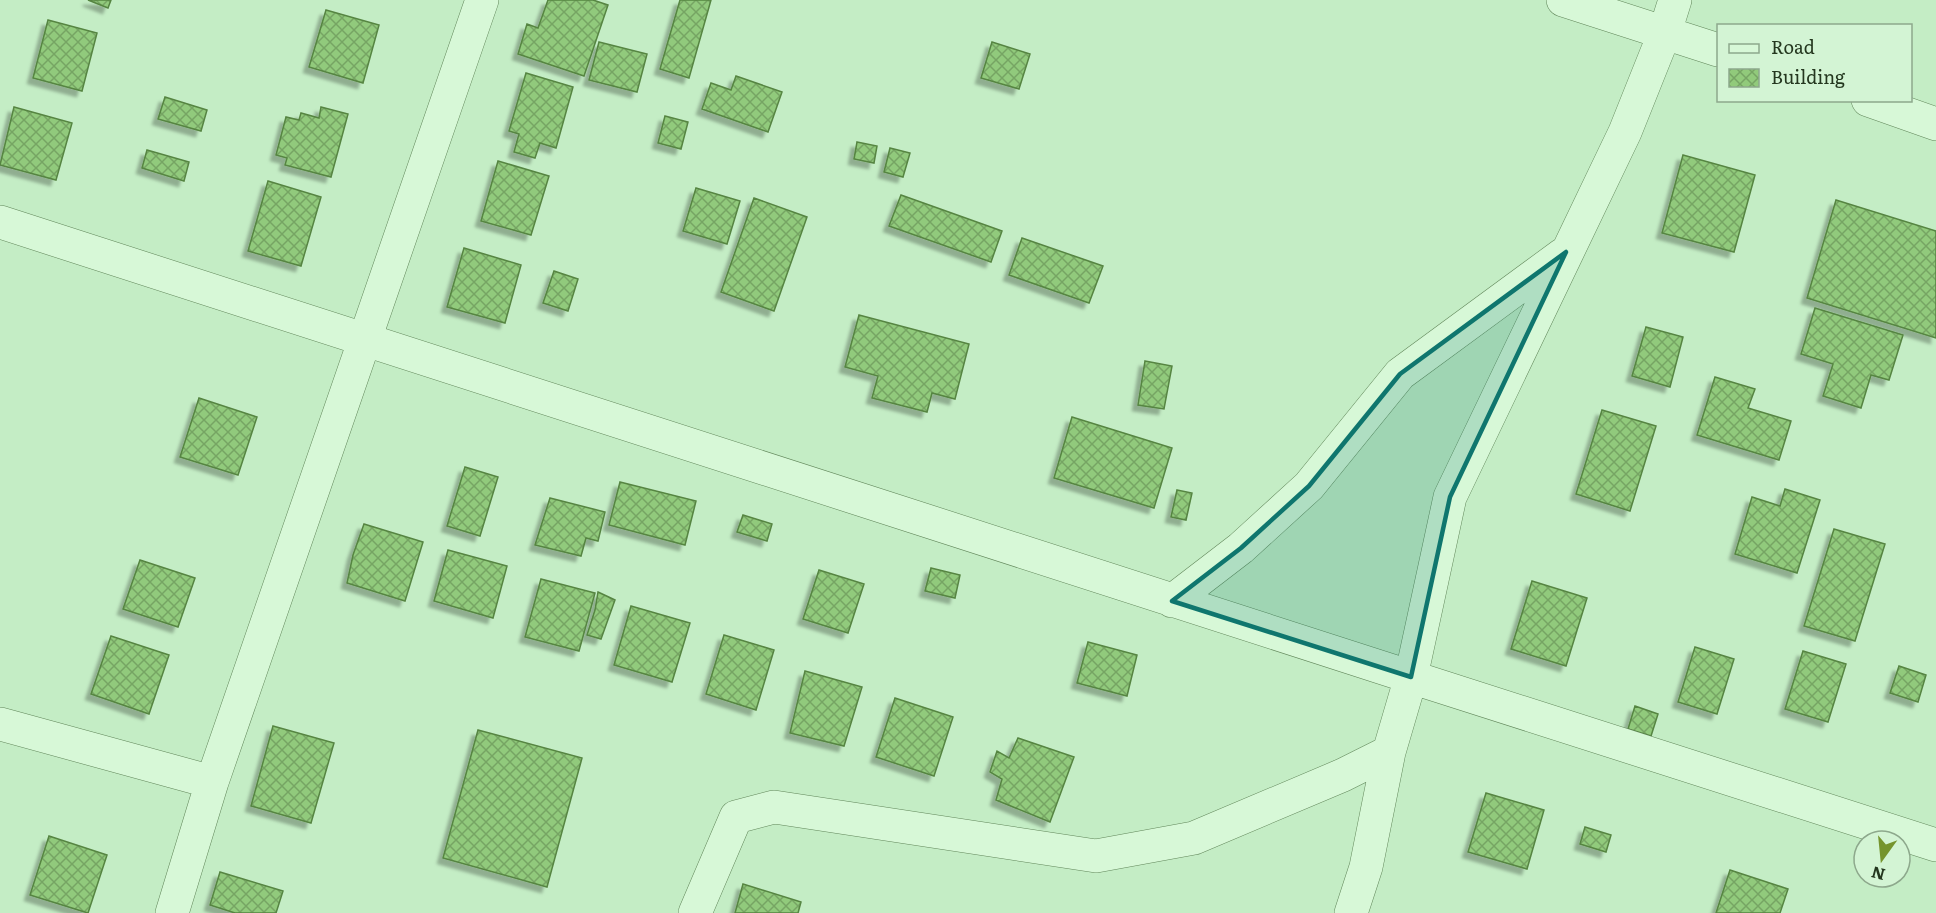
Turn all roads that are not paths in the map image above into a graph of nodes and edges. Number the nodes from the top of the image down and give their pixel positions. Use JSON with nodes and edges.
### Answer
{"nodes":[{"id":1,"x":482,"y":0,"type":"edge"},
{"id":2,"x":1563,"y":0,"type":"edge"},
{"id":3,"x":1675,"y":0,"type":"edge"},
{"id":4,"x":1665,"y":32,"type":"junction"},
{"id":5,"x":1717,"y":49,"type":"edge"},
{"id":6,"x":1874,"y":102,"type":"edge"},
{"id":7,"x":1936,"y":124,"type":"edge"},
{"id":8,"x":0,"y":222,"type":"edge"},
{"id":9,"x":1566,"y":252,"type":"junction"},
{"id":10,"x":364,"y":340,"type":"junction"},
{"id":11,"x":1172,"y":601,"type":"junction"},
{"id":12,"x":1411,"y":678,"type":"junction"},
{"id":13,"x":0,"y":724,"type":"edge"},
{"id":14,"x":1389,"y":753,"type":"junction"},
{"id":15,"x":212,"y":782,"type":"junction"},
{"id":16,"x":1936,"y":844,"type":"edge"},
{"id":17,"x":171,"y":913,"type":"edge"},
{"id":18,"x":695,"y":913,"type":"edge"},
{"id":19,"x":1351,"y":913,"type":"edge"}],
"edges":[{"from":1,"to":10,"type":"street"},
{"from":2,"to":4,"type":"street"},
{"from":3,"to":4,"type":"street"},
{"from":4,"to":5,"type":"street"},
{"from":4,"to":9,"type":"street"},
{"from":6,"to":7,"type":"street"},
{"from":8,"to":10,"type":"street"},
{"from":9,"to":11,"type":"street"},
{"from":9,"to":12,"type":"street"},
{"from":10,"to":11,"type":"street"},
{"from":10,"to":15,"type":"street"},
{"from":11,"to":12,"type":"street"},
{"from":12,"to":14,"type":"street"},
{"from":12,"to":16,"type":"street"},
{"from":13,"to":15,"type":"street"},
{"from":14,"to":18,"type":"street"},
{"from":14,"to":19,"type":"street"},
{"from":15,"to":17,"type":"street"}]}
